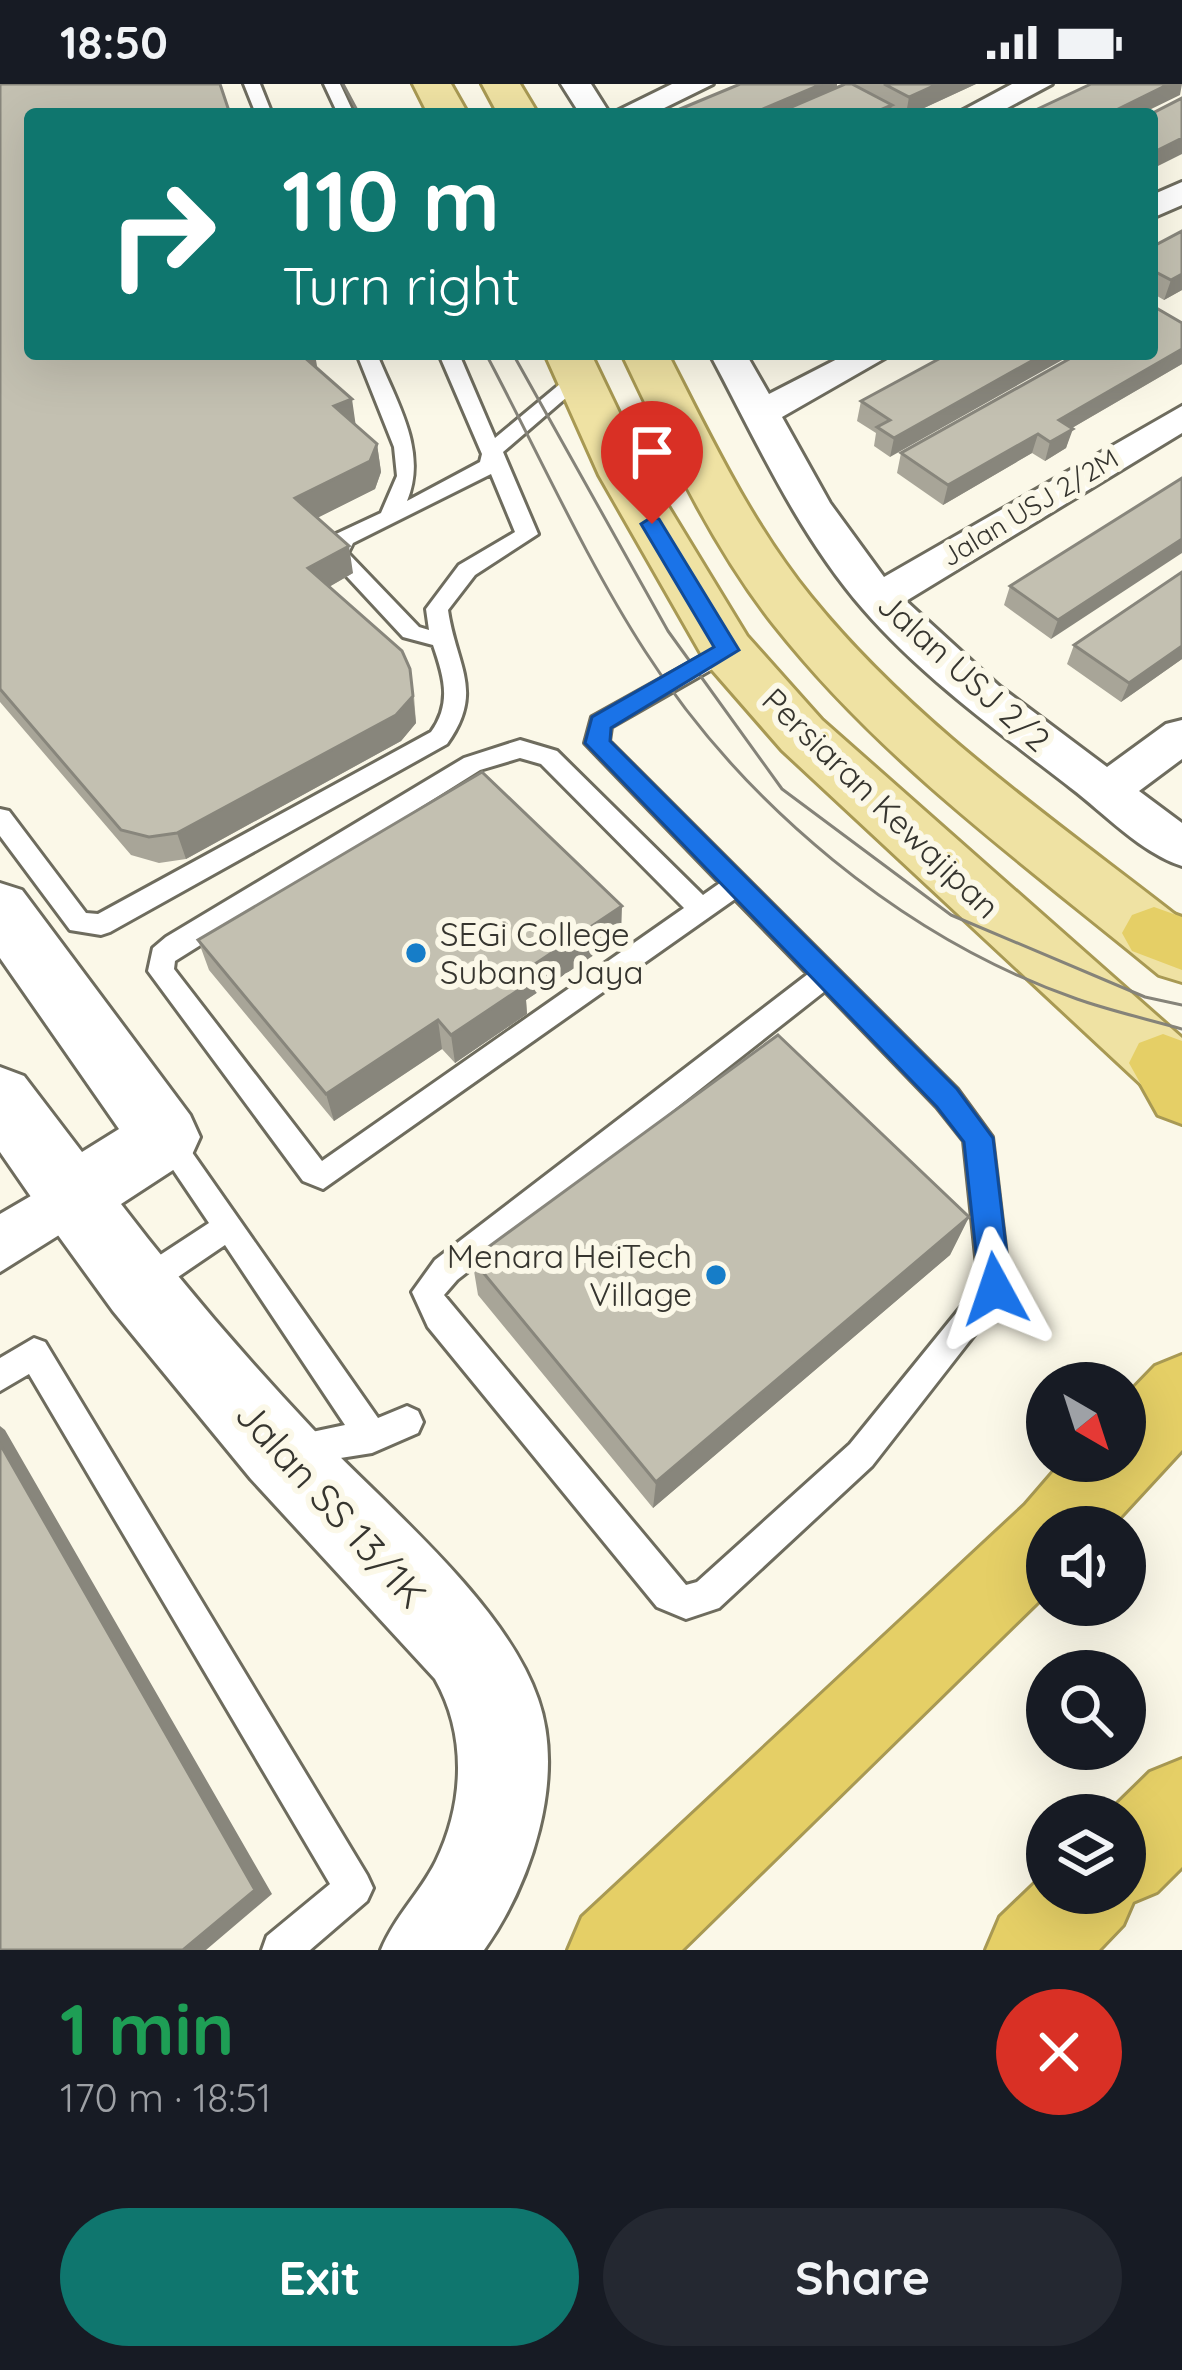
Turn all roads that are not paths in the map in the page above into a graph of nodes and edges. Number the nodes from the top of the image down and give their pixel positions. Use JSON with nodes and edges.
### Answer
{"nodes":[{"id":1,"x":698,"y":84,"type":"edge"},
{"id":2,"x":1036,"y":84,"type":"edge"},
{"id":3,"x":640,"y":108,"type":"edge"},
{"id":4,"x":984,"y":108,"type":"edge"},
{"id":5,"x":369,"y":360,"type":"edge"},
{"id":6,"x":452,"y":360,"type":"edge"},
{"id":7,"x":648,"y":360,"type":"edge"},
{"id":8,"x":731,"y":360,"type":"edge"},
{"id":9,"x":862,"y":360,"type":"edge"},
{"id":10,"x":573,"y":366,"type":"edge"},
{"id":11,"x":757,"y":415,"type":"junction"},
{"id":12,"x":1182,"y":417,"type":"edge"},
{"id":13,"x":493,"y":450,"type":"junction"},
{"id":14,"x":391,"y":514,"type":"junction"},
{"id":15,"x":878,"y":599,"type":"junction"},
{"id":16,"x":441,"y":636,"type":"junction"},
{"id":17,"x":727,"y":650,"type":"junction"},
{"id":18,"x":1182,"y":736,"type":"edge"},
{"id":19,"x":1105,"y":792,"type":"junction"},
{"id":20,"x":0,"y":818,"type":"edge"},
{"id":21,"x":1182,"y":848,"type":"edge"},
{"id":22,"x":735,"y":886,"type":"junction"},
{"id":23,"x":0,"y":908,"type":"edge"},
{"id":24,"x":701,"y":909,"type":"junction"},
{"id":25,"x":1173,"y":944,"type":"edge"},
{"id":26,"x":825,"y":976,"type":"junction"},
{"id":27,"x":1176,"y":1078,"type":"edge"},
{"id":28,"x":0,"y":1096,"type":"edge"},
{"id":29,"x":165,"y":1137,"type":"junction"},
{"id":30,"x":72,"y":1197,"type":"junction"},
{"id":31,"x":229,"y":1226,"type":"junction"},
{"id":32,"x":0,"y":1246,"type":"edge"},
{"id":33,"x":139,"y":1286,"type":"junction"},
{"id":34,"x":0,"y":1376,"type":"edge"},
{"id":35,"x":1182,"y":1393,"type":"edge"},
{"id":36,"x":407,"y":1422,"type":"dead end"},
{"id":37,"x":1146,"y":1432,"type":"edge"},
{"id":38,"x":372,"y":1437,"type":"junction"},
{"id":39,"x":279,"y":1451,"type":"junction"},
{"id":40,"x":1098,"y":1482,"type":"edge"},
{"id":41,"x":1076,"y":1506,"type":"edge"},
{"id":42,"x":1026,"y":1557,"type":"edge"},
{"id":43,"x":1182,"y":1804,"type":"edge"},
{"id":44,"x":1146,"y":1839,"type":"edge"},
{"id":45,"x":1070,"y":1914,"type":"edge"},
{"id":46,"x":280,"y":1950,"type":"edge"},
{"id":47,"x":428,"y":1950,"type":"edge"},
{"id":48,"x":615,"y":1950,"type":"edge"},
{"id":49,"x":1033,"y":1950,"type":"edge"}],
"edges":[{"from":1,"to":3,"type":"street"},
{"from":2,"to":4,"type":"street"},
{"from":5,"to":14,"type":"lane"},
{"from":6,"to":13,"type":"lane"},
{"from":7,"to":25,"type":"main road","name":"Persiaran Kewajipan"},
{"from":8,"to":11,"type":"street","name":"Jalan USJ 2/2"},
{"from":9,"to":11,"type":"street"},
{"from":10,"to":13,"type":"lane"},
{"from":10,"to":17,"type":"main road","name":"Persiaran Kewajipan"},
{"from":11,"to":15,"type":"street","name":"Jalan USJ 2/2"},
{"from":12,"to":15,"type":"street","name":"Jalan USJ 2/2M"},
{"from":13,"to":14,"type":"lane"},
{"from":13,"to":16,"type":"lane"},
{"from":14,"to":16,"type":"lane"},
{"from":15,"to":19,"type":"street","name":"Jalan USJ 2/2"},
{"from":16,"to":20,"type":"lane"},
{"from":17,"to":22,"type":"lane"},
{"from":17,"to":27,"type":"main road","name":"Persiaran Kewajipan"},
{"from":18,"to":19,"type":"street"},
{"from":19,"to":21,"type":"street","name":"Jalan USJ 2/2"},
{"from":22,"to":24,"type":"lane"},
{"from":22,"to":26,"type":"lane"},
{"from":23,"to":29,"type":"street"},
{"from":24,"to":24,"type":"lane"},
{"from":26,"to":26,"type":"lane"},
{"from":28,"to":30,"type":"street","name":"Jalan SS 13/1K"},
{"from":29,"to":30,"type":"street"},
{"from":29,"to":31,"type":"lane"},
{"from":30,"to":32,"type":"street"},
{"from":30,"to":33,"type":"street","name":"Jalan SS 13/1K"},
{"from":31,"to":33,"type":"lane"},
{"from":31,"to":38,"type":"lane"},
{"from":33,"to":39,"type":"street","name":"Jalan SS 13/1K"},
{"from":34,"to":46,"type":"lane"},
{"from":35,"to":37,"type":"highway"},
{"from":36,"to":38,"type":"lane"},
{"from":38,"to":39,"type":"lane"},
{"from":39,"to":47,"type":"street","name":"Jalan SS 13/1K"},
{"from":40,"to":41,"type":"highway"},
{"from":42,"to":48,"type":"highway"},
{"from":43,"to":44,"type":"highway"},
{"from":45,"to":49,"type":"highway"}]}
